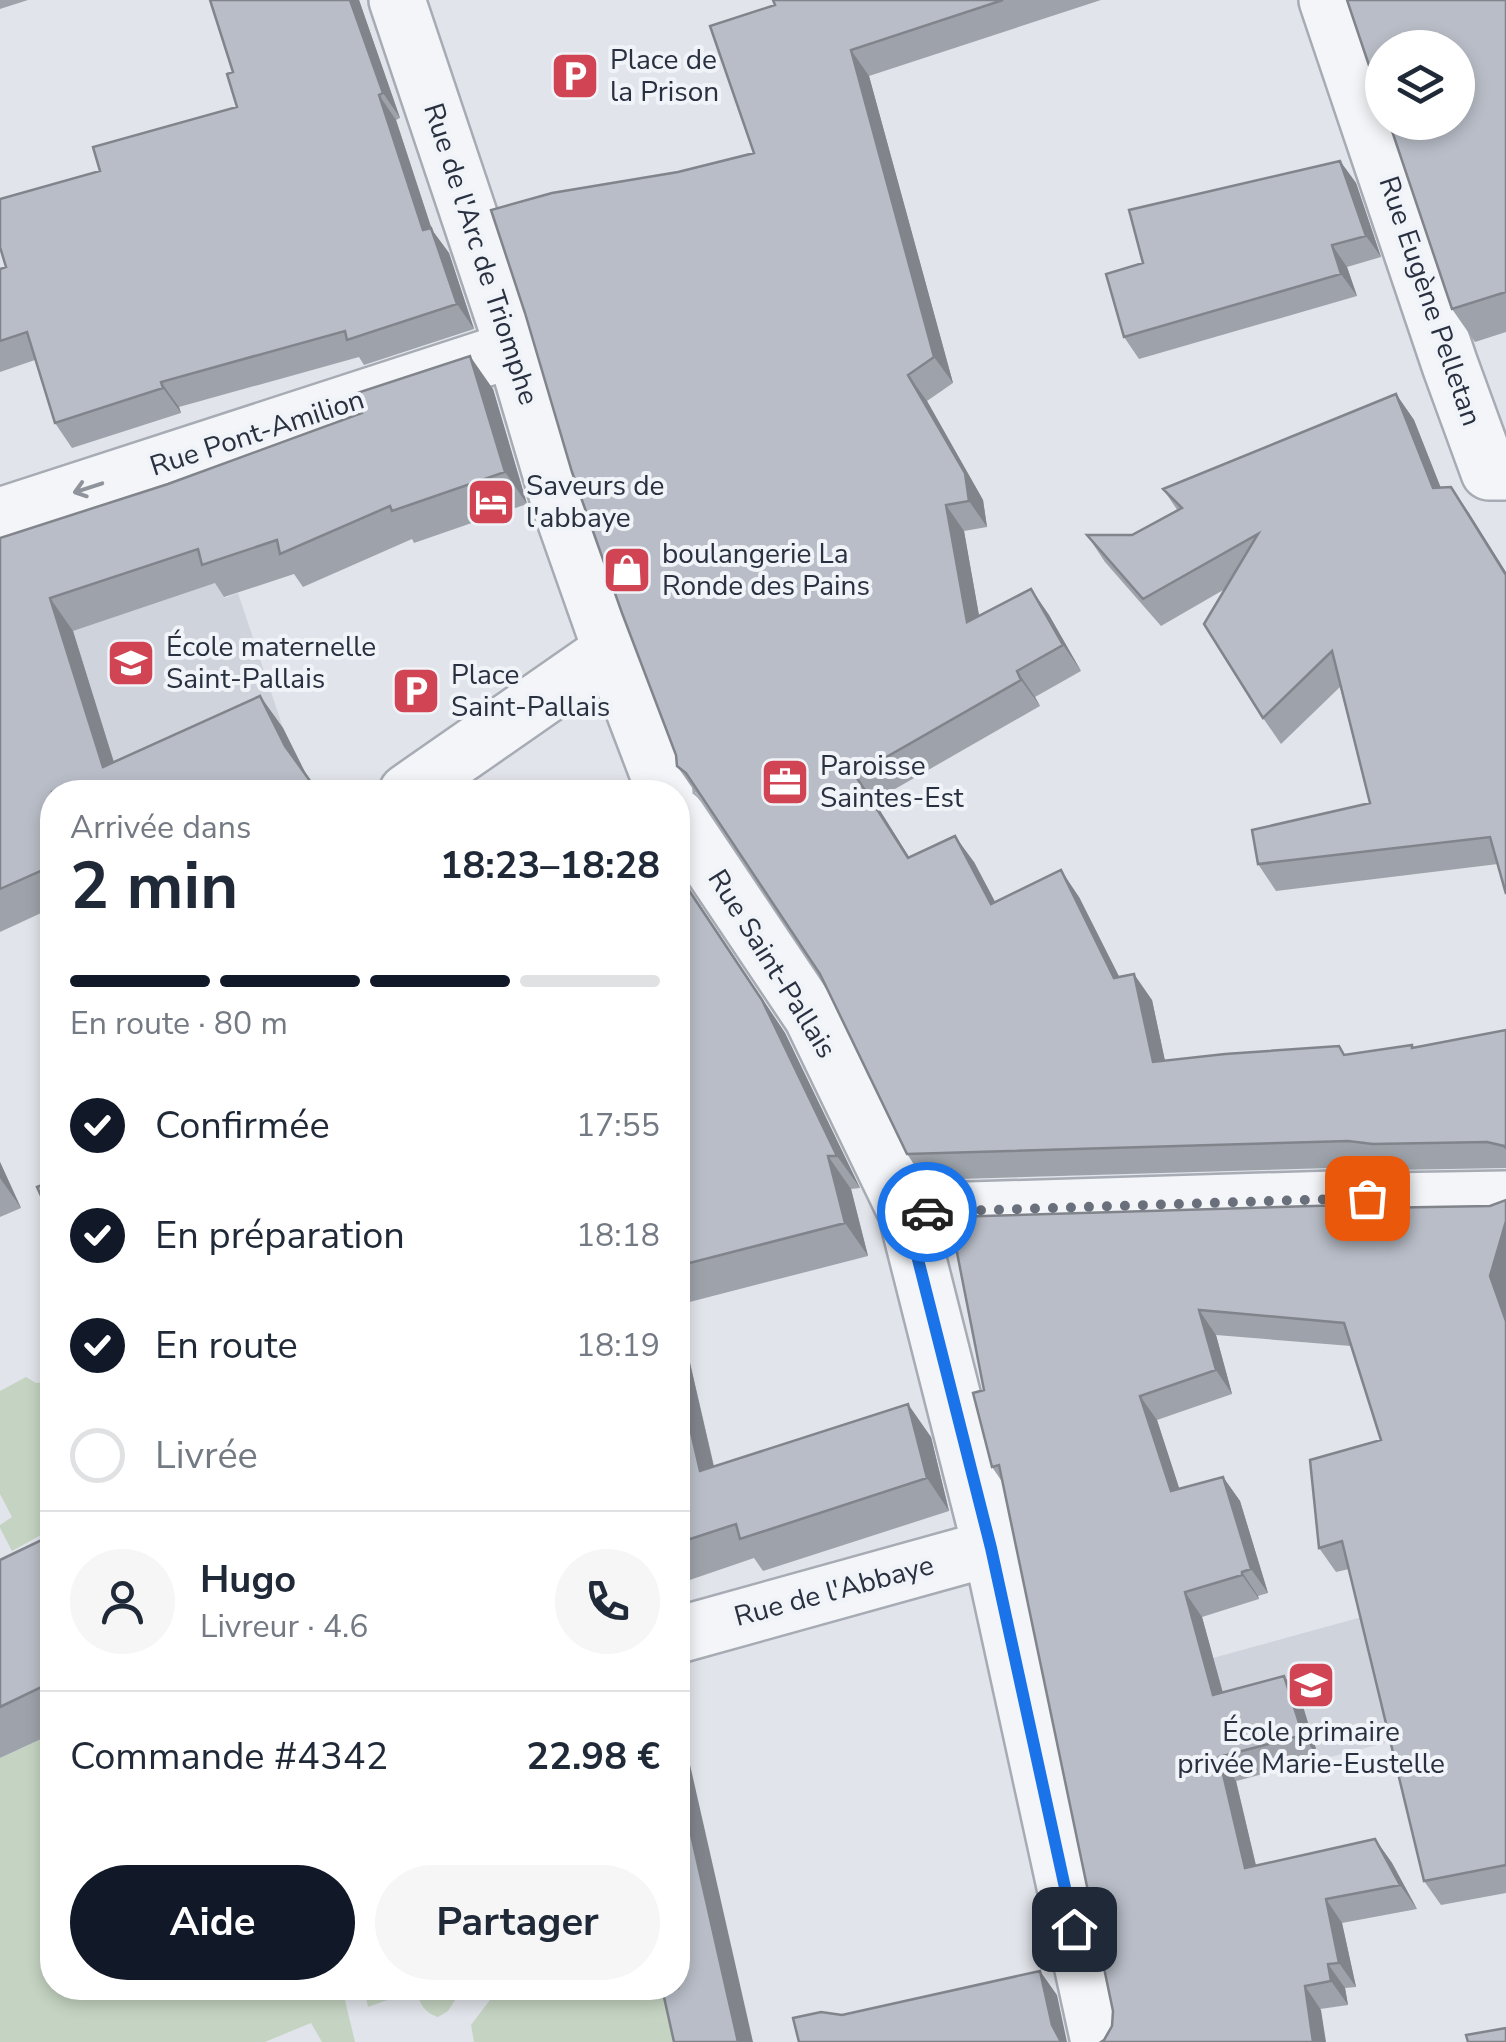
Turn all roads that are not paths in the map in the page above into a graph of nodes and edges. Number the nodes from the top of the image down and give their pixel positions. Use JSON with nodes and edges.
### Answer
{"nodes":[{"id":1,"x":397,"y":0,"type":"edge"},
{"id":2,"x":1327,"y":0,"type":"edge"},
{"id":3,"x":514,"y":349,"type":"junction"},
{"id":4,"x":1506,"y":472,"type":"edge"},
{"id":5,"x":0,"y":516,"type":"edge"},
{"id":6,"x":611,"y":650,"type":"junction"},
{"id":7,"x":424,"y":780,"type":"edge"},
{"id":8,"x":660,"y":780,"type":"edge"},
{"id":9,"x":690,"y":834,"type":"edge"},
{"id":10,"x":1506,"y":1199,"type":"edge"},
{"id":11,"x":906,"y":1212,"type":"junction"},
{"id":12,"x":991,"y":1548,"type":"junction"},
{"id":13,"x":690,"y":1632,"type":"edge"},
{"id":14,"x":1099,"y":2042,"type":"edge"}],
"edges":[{"from":1,"to":3,"type":"street","name":"Rue de l'Arc de Triomphe"},
{"from":2,"to":4,"type":"street","name":"Rue Eugène Pelletan"},
{"from":3,"to":5,"type":"street","name":"Rue Pont-Amilion","one_way":true},
{"from":3,"to":6,"type":"street","name":"Rue de l'Arc de Triomphe"},
{"from":6,"to":7,"type":"street"},
{"from":6,"to":8,"type":"street"},
{"from":9,"to":11,"type":"street","name":"Rue Saint-Pallais"},
{"from":10,"to":11,"type":"street"},
{"from":11,"to":12,"type":"street","name":"Rue Saint-Pallais"},
{"from":12,"to":13,"type":"street","name":"Rue de l'Abbaye"},
{"from":12,"to":14,"type":"street","name":"Rue Saint-Pallais"}]}
